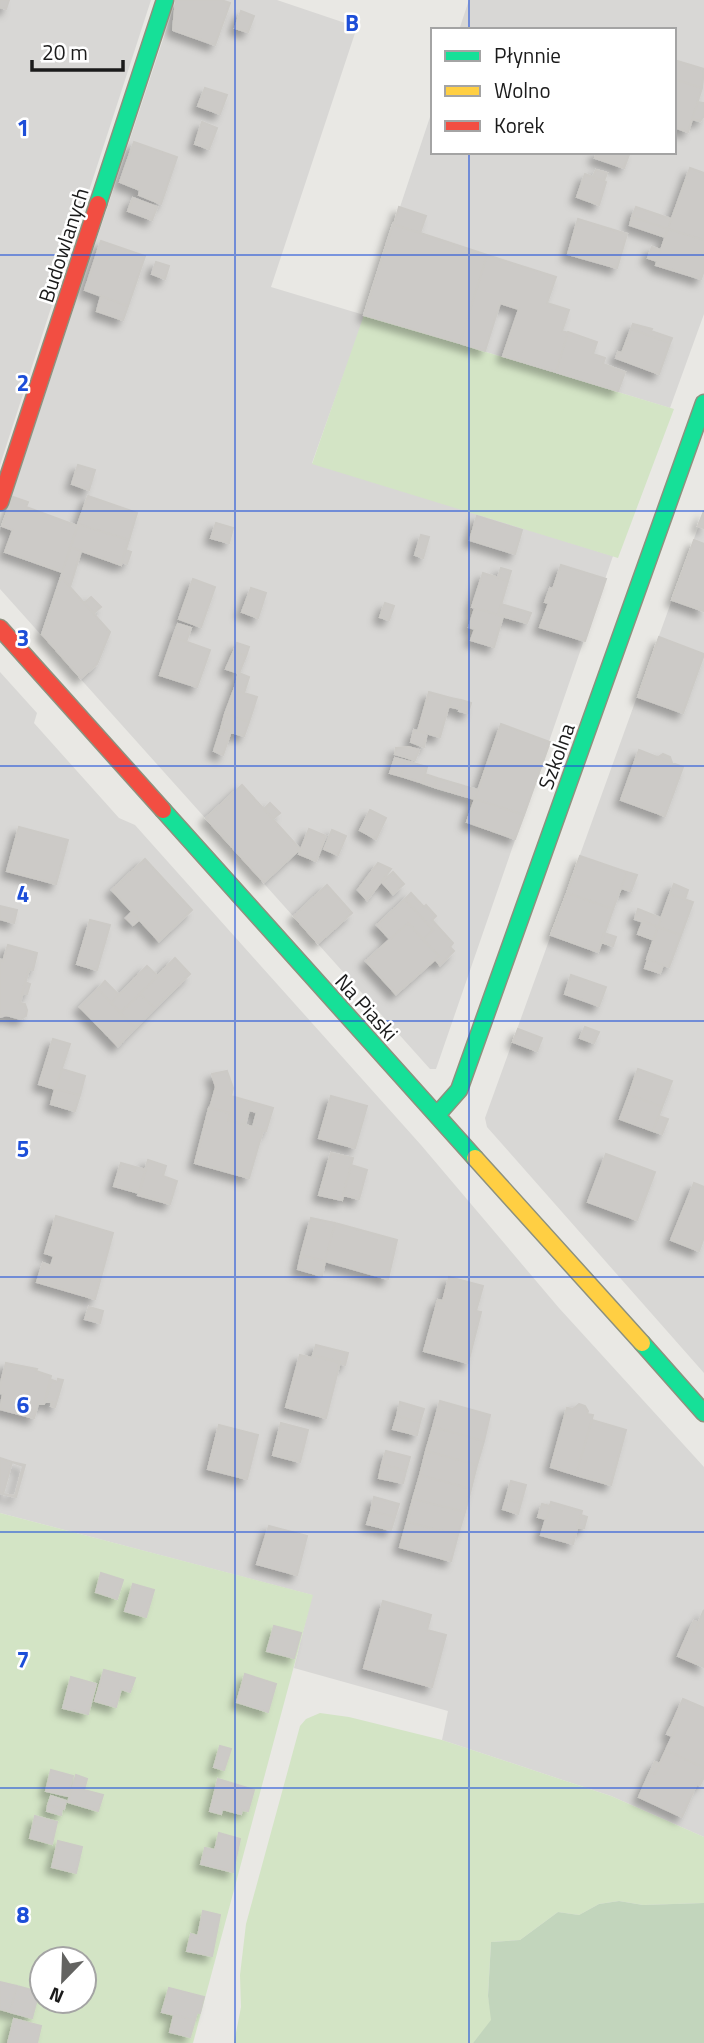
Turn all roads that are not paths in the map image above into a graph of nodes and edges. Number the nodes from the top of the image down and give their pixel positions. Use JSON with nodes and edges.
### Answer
{"nodes":[{"id":1,"x":165,"y":0,"type":"edge"},
{"id":2,"x":704,"y":403,"type":"edge"},
{"id":3,"x":0,"y":502,"type":"edge"},
{"id":4,"x":0,"y":628,"type":"edge"},
{"id":5,"x":437,"y":1115,"type":"junction"},
{"id":6,"x":704,"y":1413,"type":"edge"}],
"edges":[{"from":1,"to":3,"type":"street","name":"Budowlanych"},
{"from":2,"to":5,"type":"street","name":"Szkolna"},
{"from":4,"to":5,"type":"street","name":"Na Piaski"},
{"from":5,"to":6,"type":"street","name":"Na Piaski"}]}
